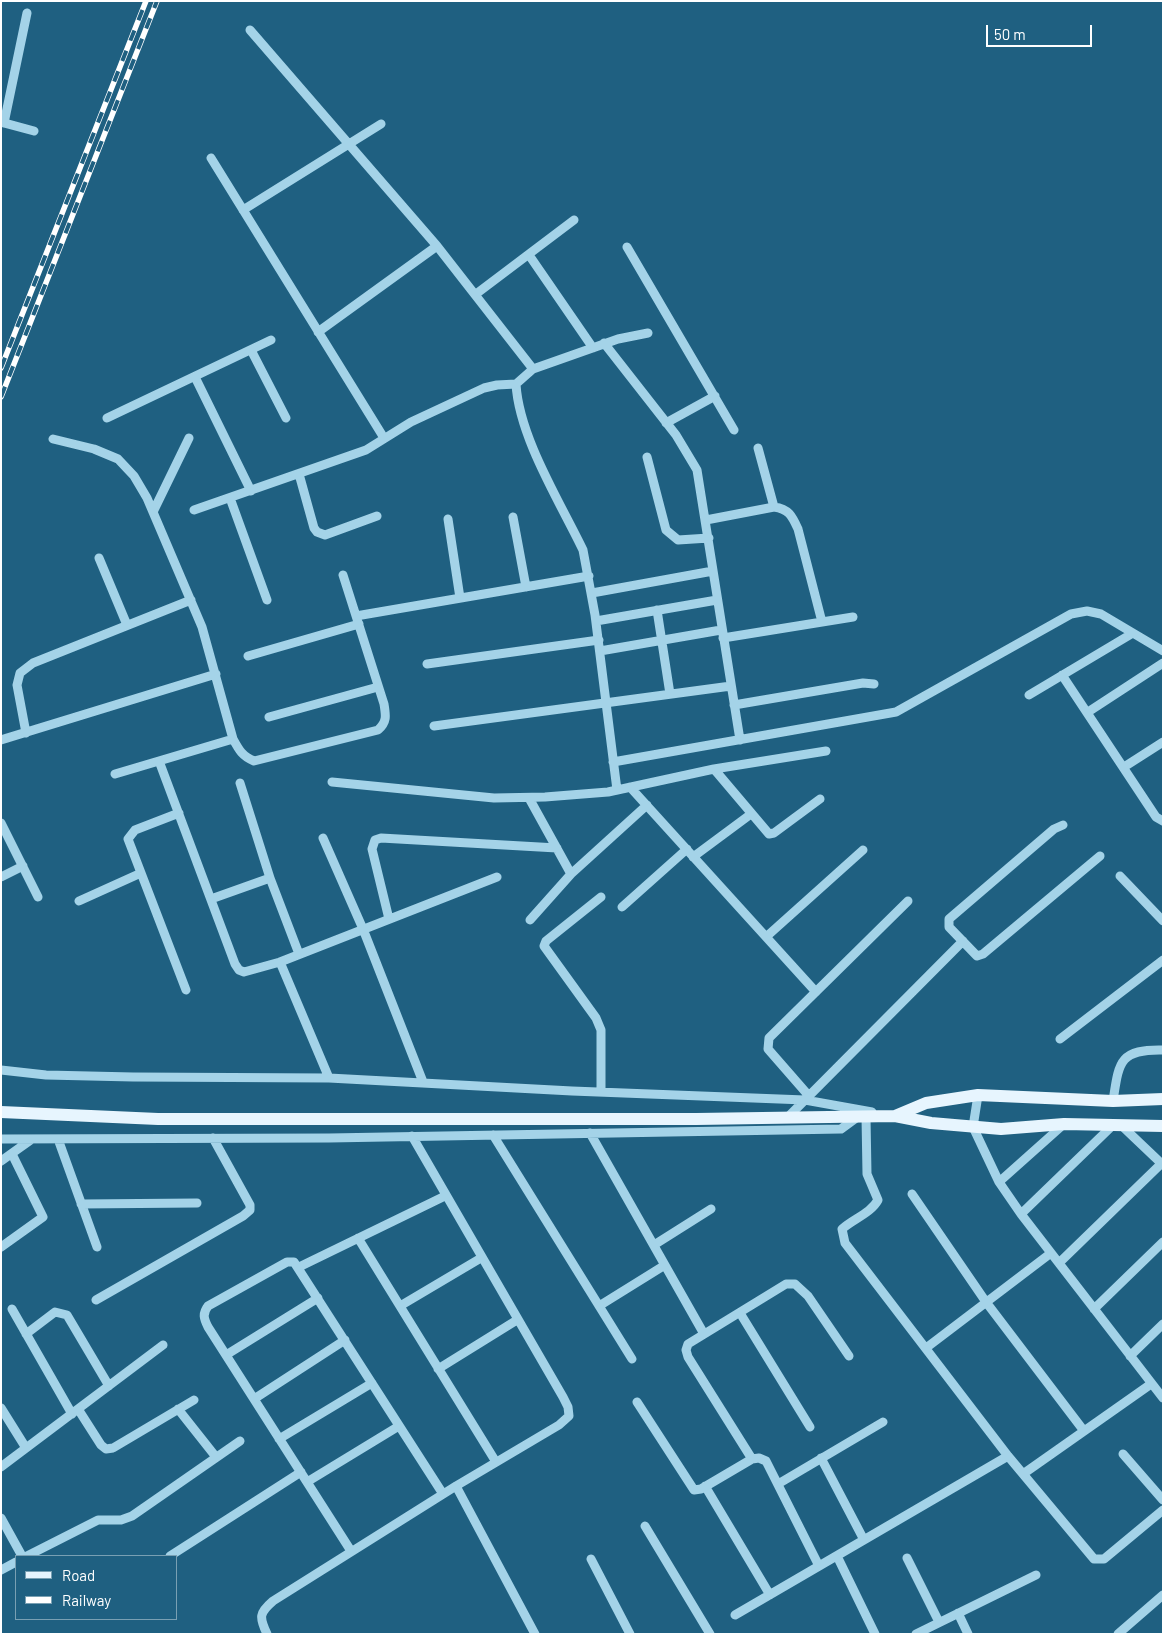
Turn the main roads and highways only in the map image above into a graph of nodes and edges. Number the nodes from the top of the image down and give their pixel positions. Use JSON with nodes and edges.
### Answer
{"nodes":[{"id":1,"x":1163,"y":1099,"type":"edge"},
{"id":2,"x":1,"y":1112,"type":"edge"},
{"id":3,"x":895,"y":1116,"type":"junction"},
{"id":4,"x":1163,"y":1126,"type":"edge"}],
"edges":[{"from":1,"to":3,"type":"main road"},
{"from":2,"to":3,"type":"main road"},
{"from":3,"to":4,"type":"main road"}]}
